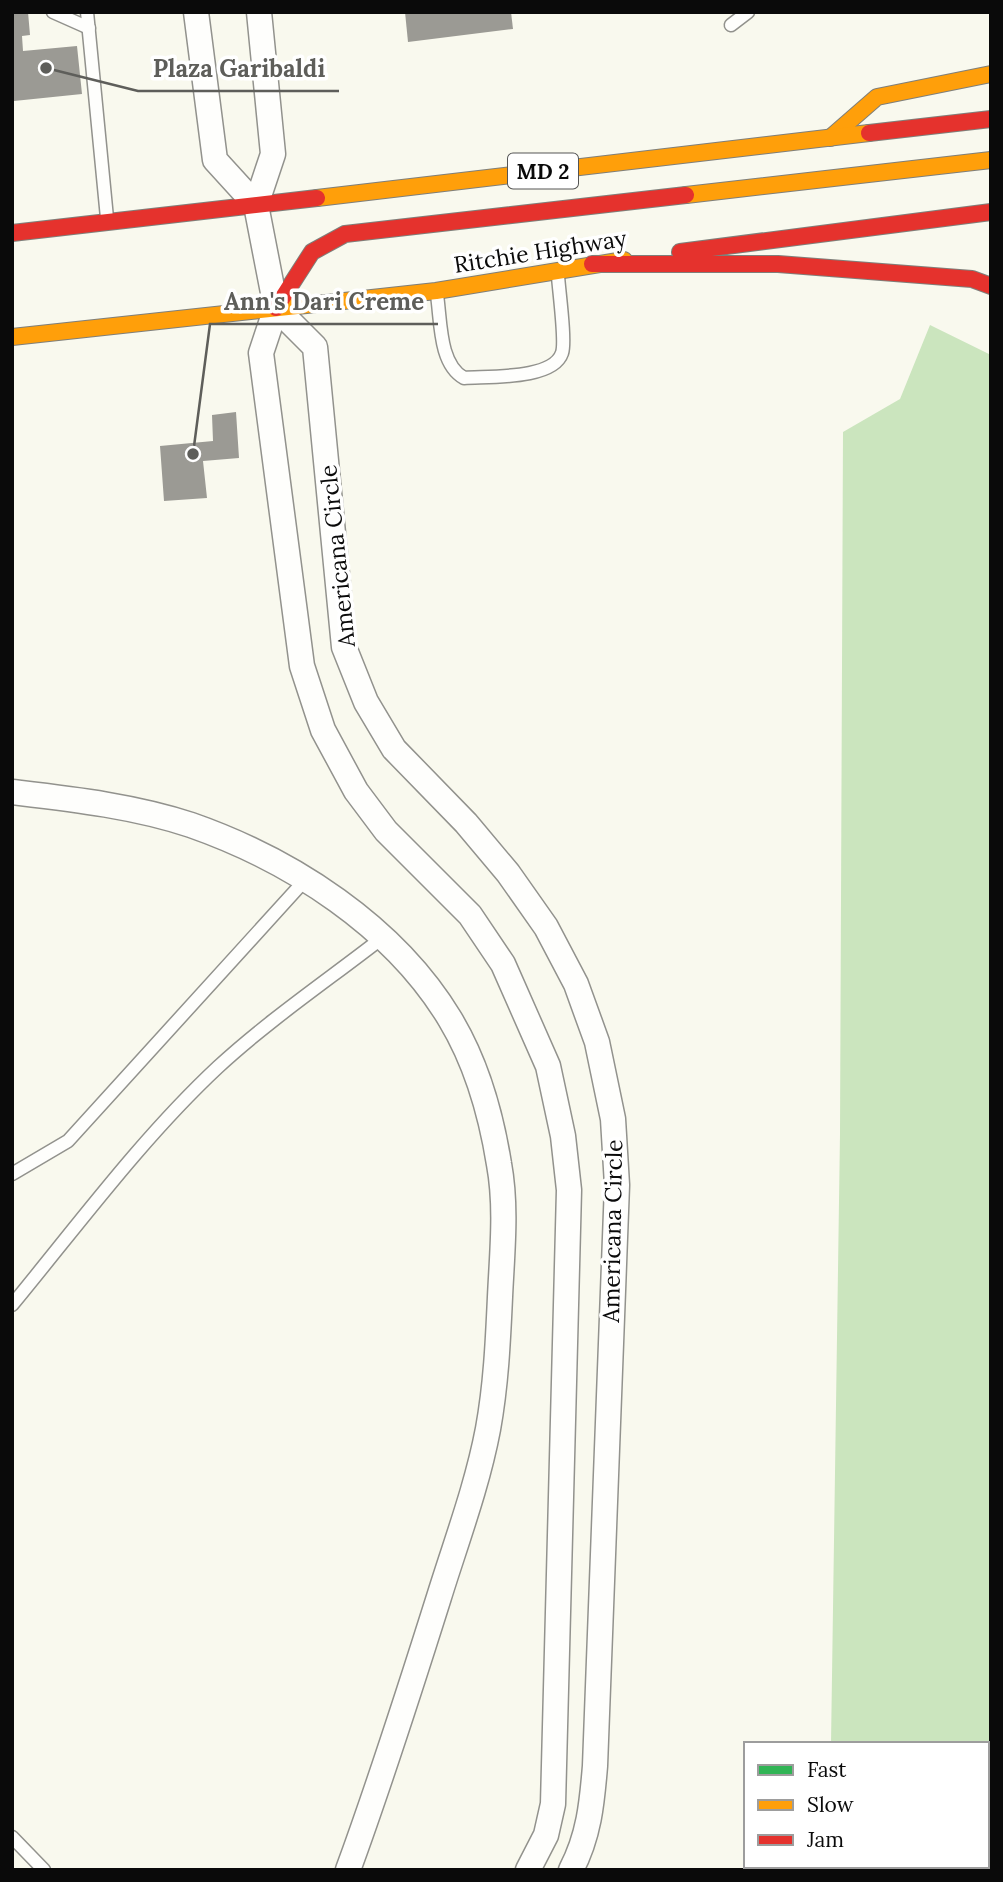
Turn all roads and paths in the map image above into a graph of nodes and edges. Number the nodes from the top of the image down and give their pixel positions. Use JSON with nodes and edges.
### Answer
{"nodes":[{"id":1,"x":53,"y":12,"type":"edge"},
{"id":2,"x":87,"y":12,"type":"edge"},
{"id":3,"x":196,"y":12,"type":"edge"},
{"id":4,"x":259,"y":12,"type":"edge"},
{"id":5,"x":748,"y":12,"type":"edge"},
{"id":6,"x":731,"y":25,"type":"dead end"},
{"id":7,"x":89,"y":28,"type":"junction"},
{"id":8,"x":991,"y":74,"type":"edge"},
{"id":9,"x":991,"y":119,"type":"edge"},
{"id":10,"x":830,"y":138,"type":"junction"},
{"id":11,"x":991,"y":160,"type":"edge"},
{"id":12,"x":256,"y":205,"type":"junction"},
{"id":13,"x":991,"y":212,"type":"edge"},
{"id":14,"x":107,"y":222,"type":"junction"},
{"id":15,"x":12,"y":233,"type":"edge"},
{"id":16,"x":592,"y":264,"type":"junction"},
{"id":17,"x":557,"y":270,"type":"junction"},
{"id":18,"x":991,"y":286,"type":"edge"},
{"id":19,"x":436,"y":291,"type":"junction"},
{"id":20,"x":276,"y":308,"type":"junction"},
{"id":21,"x":12,"y":337,"type":"edge"},
{"id":22,"x":12,"y":792,"type":"edge"},
{"id":23,"x":306,"y":879,"type":"junction"},
{"id":24,"x":382,"y":938,"type":"junction"},
{"id":25,"x":12,"y":1174,"type":"edge"},
{"id":26,"x":12,"y":1305,"type":"edge"},
{"id":27,"x":12,"y":1837,"type":"edge"},
{"id":28,"x":576,"y":1862,"type":"edge"},
{"id":29,"x":353,"y":1868,"type":"edge"},
{"id":30,"x":959,"y":1868,"type":"edge"},
{"id":31,"x":991,"y":1869,"type":"edge"},
{"id":32,"x":44,"y":1870,"type":"edge"},
{"id":33,"x":528,"y":1870,"type":"edge"}],
"edges":[{"from":1,"to":7,"type":"lane"},
{"from":2,"to":7,"type":"lane"},
{"from":3,"to":12,"type":"street"},
{"from":4,"to":12,"type":"street","name":"Americana Circle"},
{"from":5,"to":6,"type":"lane"},
{"from":7,"to":14,"type":"lane"},
{"from":8,"to":10,"type":"main road"},
{"from":9,"to":10,"type":"main road","number":"MD 2"},
{"from":10,"to":12,"type":"main road","number":"MD 2"},
{"from":11,"to":20,"type":"main road"},
{"from":12,"to":14,"type":"main road","number":"MD 2"},
{"from":12,"to":20,"type":"street","name":"Americana Circle"},
{"from":13,"to":16,"type":"main road","name":"Ritchie Highway"},
{"from":14,"to":15,"type":"main road","number":"MD 2"},
{"from":16,"to":17,"type":"main road","name":"Ritchie Highway"},
{"from":16,"to":18,"type":"main road"},
{"from":17,"to":19,"type":"main road","name":"Ritchie Highway"},
{"from":17,"to":19,"type":"lane"},
{"from":19,"to":20,"type":"main road","name":"Ritchie Highway"},
{"from":20,"to":21,"type":"main road","name":"Ritchie Highway"},
{"from":20,"to":28,"type":"street","name":"Americana Circle"},
{"from":20,"to":33,"type":"street","name":"Americana Circle"},
{"from":22,"to":23,"type":"street"},
{"from":23,"to":24,"type":"street"},
{"from":23,"to":25,"type":"lane"},
{"from":24,"to":26,"type":"lane"},
{"from":24,"to":29,"type":"street"},
{"from":27,"to":32,"type":"lane"},
{"from":30,"to":31,"type":"path","bridge":true}]}
